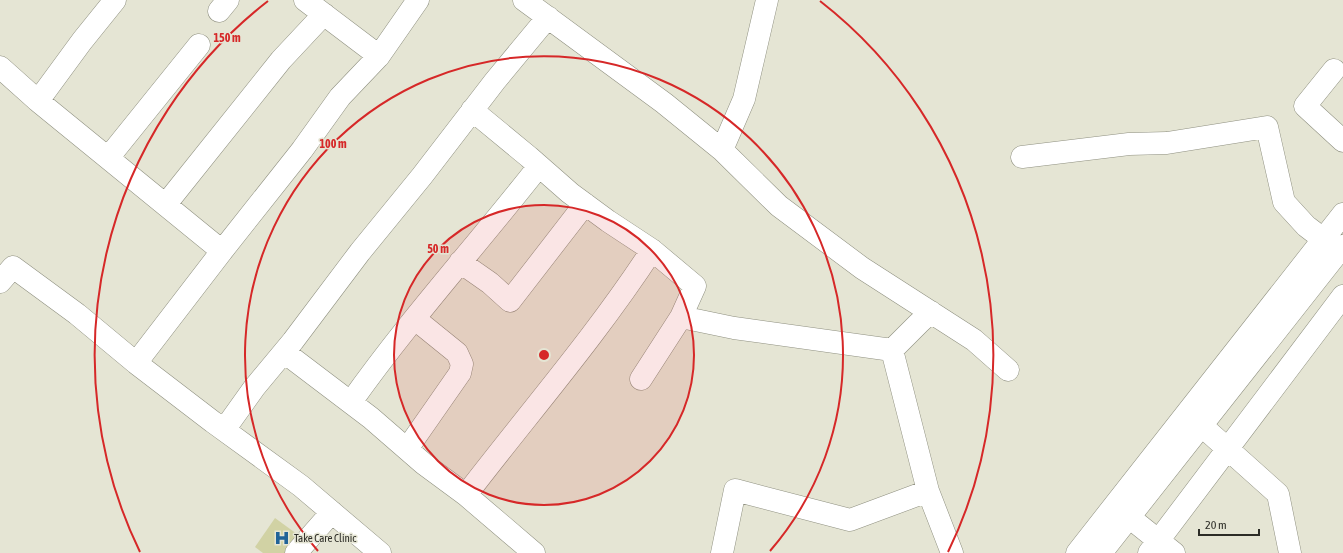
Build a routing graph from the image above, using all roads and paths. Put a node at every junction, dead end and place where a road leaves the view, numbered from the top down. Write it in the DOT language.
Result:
graph roads {
  1 [pos="115,0"];
  2 [pos="304,0"];
  3 [pos="418,0"];
  4 [pos="767,0"];
  5 [pos="527,1"];
  6 [pos="324,14"];
  7 [pos="548,17"];
  8 [pos="199,44"];
  9 [pos="380,56"];
  10 [pos="0,67"];
  11 [pos="1334,70"];
  12 [pos="38,101"];
  13 [pos="472,110"];
  14 [pos="1343,141"];
  15 [pos="722,150"];
  16 [pos="1022,157"];
  17 [pos="108,158"];
  18 [pos="539,166"];
  19 [pos="166,204"];
  20 [pos="585,204"];
  21 [pos="1343,214"];
  22 [pos="1333,243"];
  23 [pos="652,250"];
  24 [pos="222,251"];
  25 [pos="460,262"];
  26 [pos="4,268"];
  27 [pos="1343,296"];
  28 [pos="931,312"];
  29 [pos="681,317"];
  30 [pos="415,319"];
  31 [pos="892,350"];
  32 [pos="284,352"];
  33 [pos="136,363"];
  34 [pos="1008,370"];
  35 [pos="641,379"];
  36 [pos="351,402"];
  37 [pos="1202,426"];
  38 [pos="224,430"];
  39 [pos="407,448"];
  40 [pos="1228,449"];
  41 [pos="928,491"];
  42 [pos="466,495"];
  43 [pos="332,512"];
  44 [pos="1129,517"];
  45 [pos="1161,549"];
  46 [pos="296,553"];
  47 [pos="380,553"];
  48 [pos="534,553"];
  49 [pos="722,553"];
  50 [pos="952,553"];
  51 [pos="1077,553"];
  52 [pos="1102,553"];
  53 [pos="1290,553"];
  1 -- 12 [label="main road"];
  2 -- 6 [label="main road"];
  3 -- 9 [label="main road"];
  4 -- 15 [label="main road"];
  5 -- 7 [label="main road"];
  6 -- 9 [label="main road"];
  6 -- 19 [label="main road"];
  7 -- 13 [label="main road"];
  7 -- 15 [label="main road"];
  8 -- 17 [label="main road"];
  9 -- 24 [label="main road"];
  10 -- 12 [label="main road"];
  11 -- 14 [label="main road"];
  12 -- 17 [label="main road"];
  13 -- 18 [label="main road"];
  13 -- 32 [label="main road"];
  15 -- 28 [label="main road"];
  16 -- 22 [label="main road"];
  17 -- 19 [label="main road"];
  18 -- 20 [label="main road"];
  18 -- 25 [label="main road"];
  19 -- 24 [label="main road"];
  20 -- 23 [label="main road"];
  20 -- 25 [label="main road"];
  21 -- 22 [label="main road"];
  22 -- 37 [label="main road"];
  22 -- 51 [label="main road"];
  23 -- 29 [label="main road"];
  23 -- 42 [label="main road"];
  24 -- 33 [label="main road"];
  25 -- 30 [label="main road"];
  26 -- 33 [label="main road"];
  27 -- 40 [label="main road"];
  28 -- 31 [label="main road"];
  28 -- 34 [label="main road"];
  29 -- 31 [label="main road"];
  29 -- 35 [label="main road"];
  30 -- 36 [label="main road"];
  30 -- 39 [label="main road"];
  31 -- 41 [label="main road"];
  32 -- 36 [label="main road"];
  32 -- 38 [label="main road"];
  33 -- 38 [label="main road"];
  36 -- 39 [label="main road"];
  37 -- 40 [label="main road"];
  37 -- 44 [label="main road"];
  38 -- 43 [label="main road"];
  39 -- 42 [label="main road"];
  40 -- 45 [label="main road"];
  40 -- 53 [label="main road"];
  41 -- 49 [label="main road"];
  41 -- 50 [label="main road"];
  42 -- 48 [label="main road"];
  43 -- 46 [label="main road"];
  43 -- 47 [label="main road"];
  44 -- 45 [label="main road"];
  44 -- 52 [label="main road"];
}
